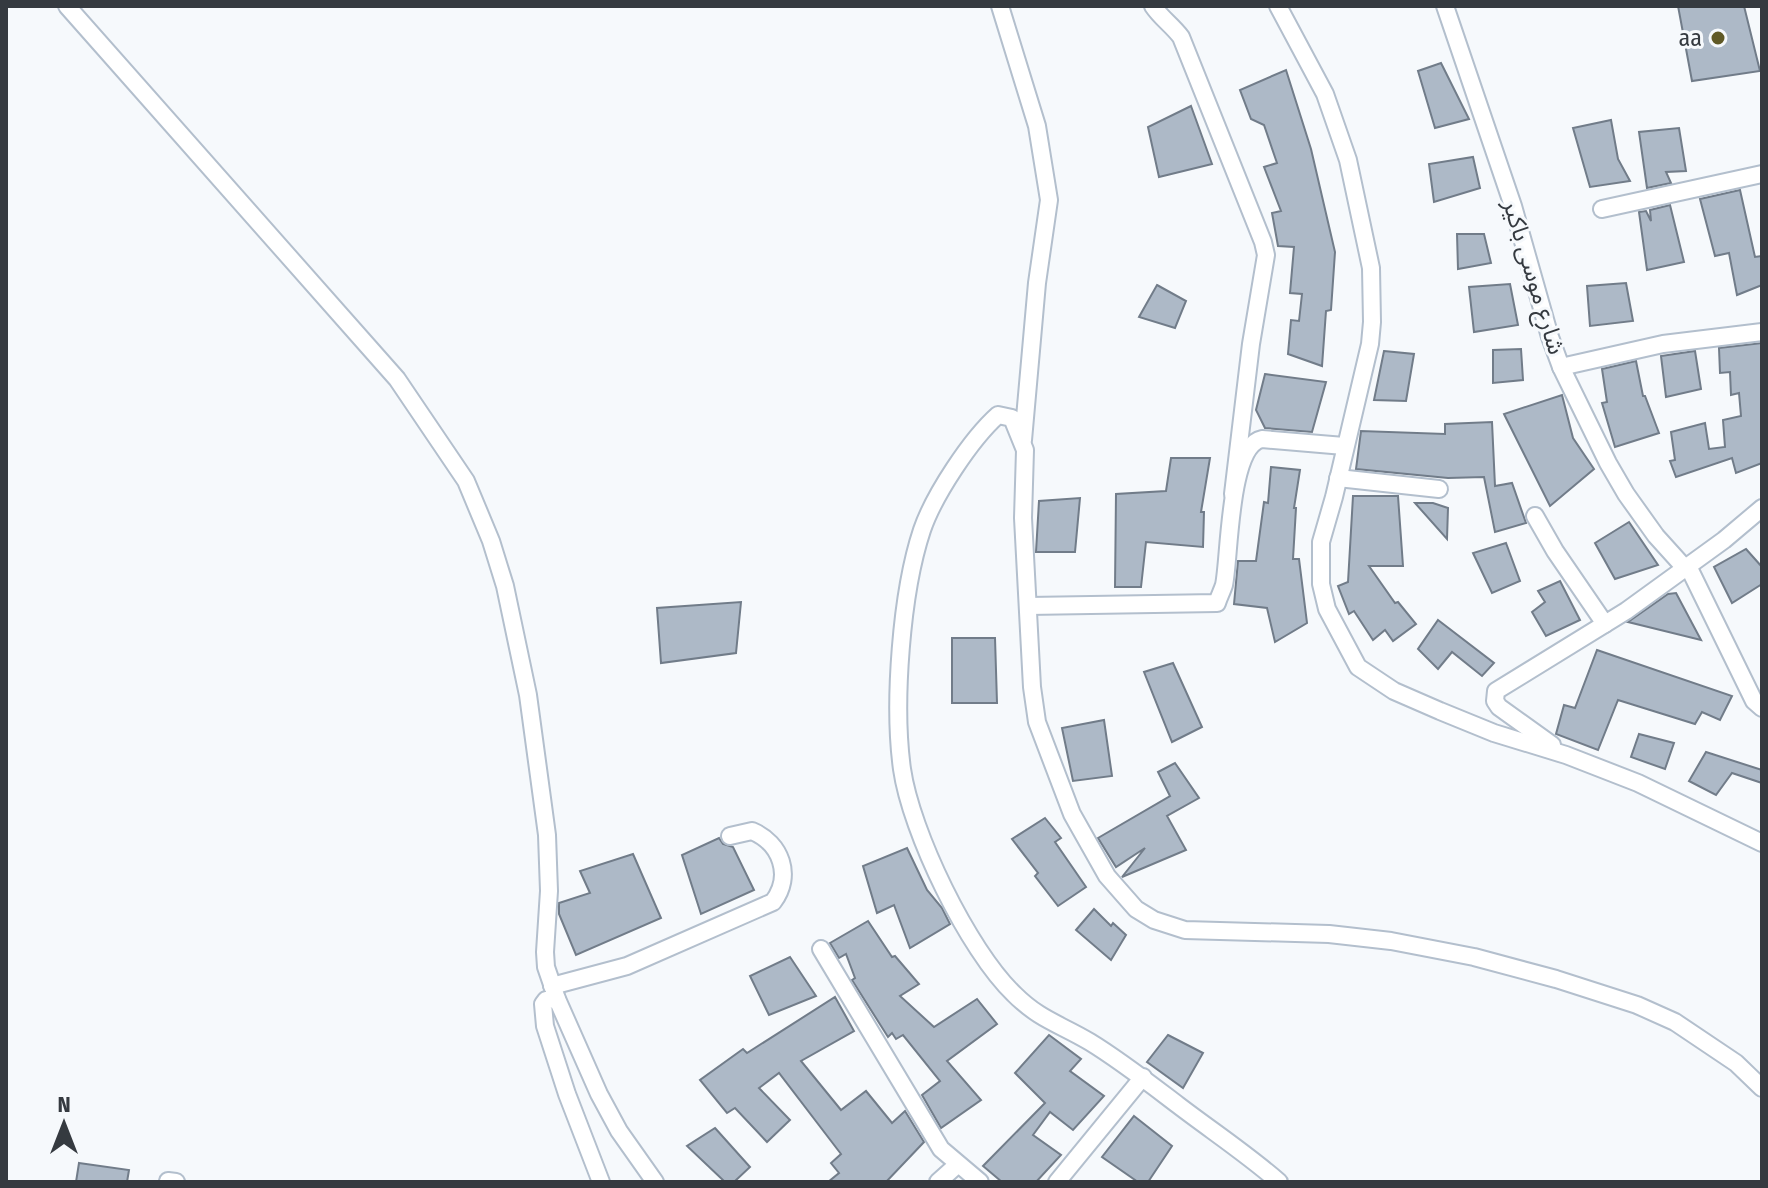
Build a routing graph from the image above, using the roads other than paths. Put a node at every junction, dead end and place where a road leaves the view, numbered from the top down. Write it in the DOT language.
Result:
graph roads {
  1 [pos="67,6"];
  2 [pos="1000,6"];
  3 [pos="1153,6"];
  4 [pos="1278,6"];
  5 [pos="1445,6"];
  6 [pos="1762,174"];
  7 [pos="1602,209"];
  8 [pos="1762,332"];
  9 [pos="1561,367"];
  10 [pos="1023,441"];
  11 [pos="1344,446"];
  12 [pos="1338,478"];
  13 [pos="1439,489"];
  14 [pos="1233,494"];
  15 [pos="1762,508"];
  16 [pos="1535,516"];
  17 [pos="1688,566"];
  18 [pos="1028,606"];
  19 [pos="1605,624"];
  20 [pos="1762,708"];
  21 [pos="1566,755"];
  22 [pos="730,836"];
  23 [pos="1762,843"];
  24 [pos="821,949"];
  25 [pos="554,993"];
  26 [pos="1143,1077"];
  27 [pos="1762,1088"];
  28 [pos="957,1165"];
  29 [pos="168,1181"];
  30 [pos="176,1182"];
  31 [pos="601,1182"];
  32 [pos="655,1182"];
  33 [pos="938,1182"];
  34 [pos="980,1182"];
  35 [pos="1057,1182"];
  36 [pos="1279,1182"];
  1 -- 25 [label="street"];
  2 -- 10 [label="street"];
  3 -- 14 [label="street"];
  4 -- 11 [label="street"];
  5 -- 9 [label="street, شارع موسى باكير"];
  6 -- 7 [label="street"];
  8 -- 9 [label="street"];
  9 -- 17 [label="street, شارع موسى باكير"];
  10 -- 18 [label="street"];
  10 -- 26 [label="street"];
  11 -- 12 [label="street"];
  11 -- 14 [label="street"];
  12 -- 13 [label="street"];
  12 -- 21 [label="street"];
  14 -- 18 [label="street"];
  15 -- 17 [label="street"];
  16 -- 19 [label="street"];
  17 -- 19 [label="street"];
  17 -- 20 [label="street"];
  18 -- 27 [label="street"];
  19 -- 21 [label="street"];
  21 -- 23 [label="street"];
  22 -- 25 [label="street"];
  24 -- 28 [label="street"];
  25 -- 31 [label="street"];
  25 -- 32 [label="street"];
  26 -- 35 [label="street"];
  26 -- 36 [label="street"];
  28 -- 33 [label="street"];
  28 -- 34 [label="street"];
  29 -- 30 [label="street"];
}
